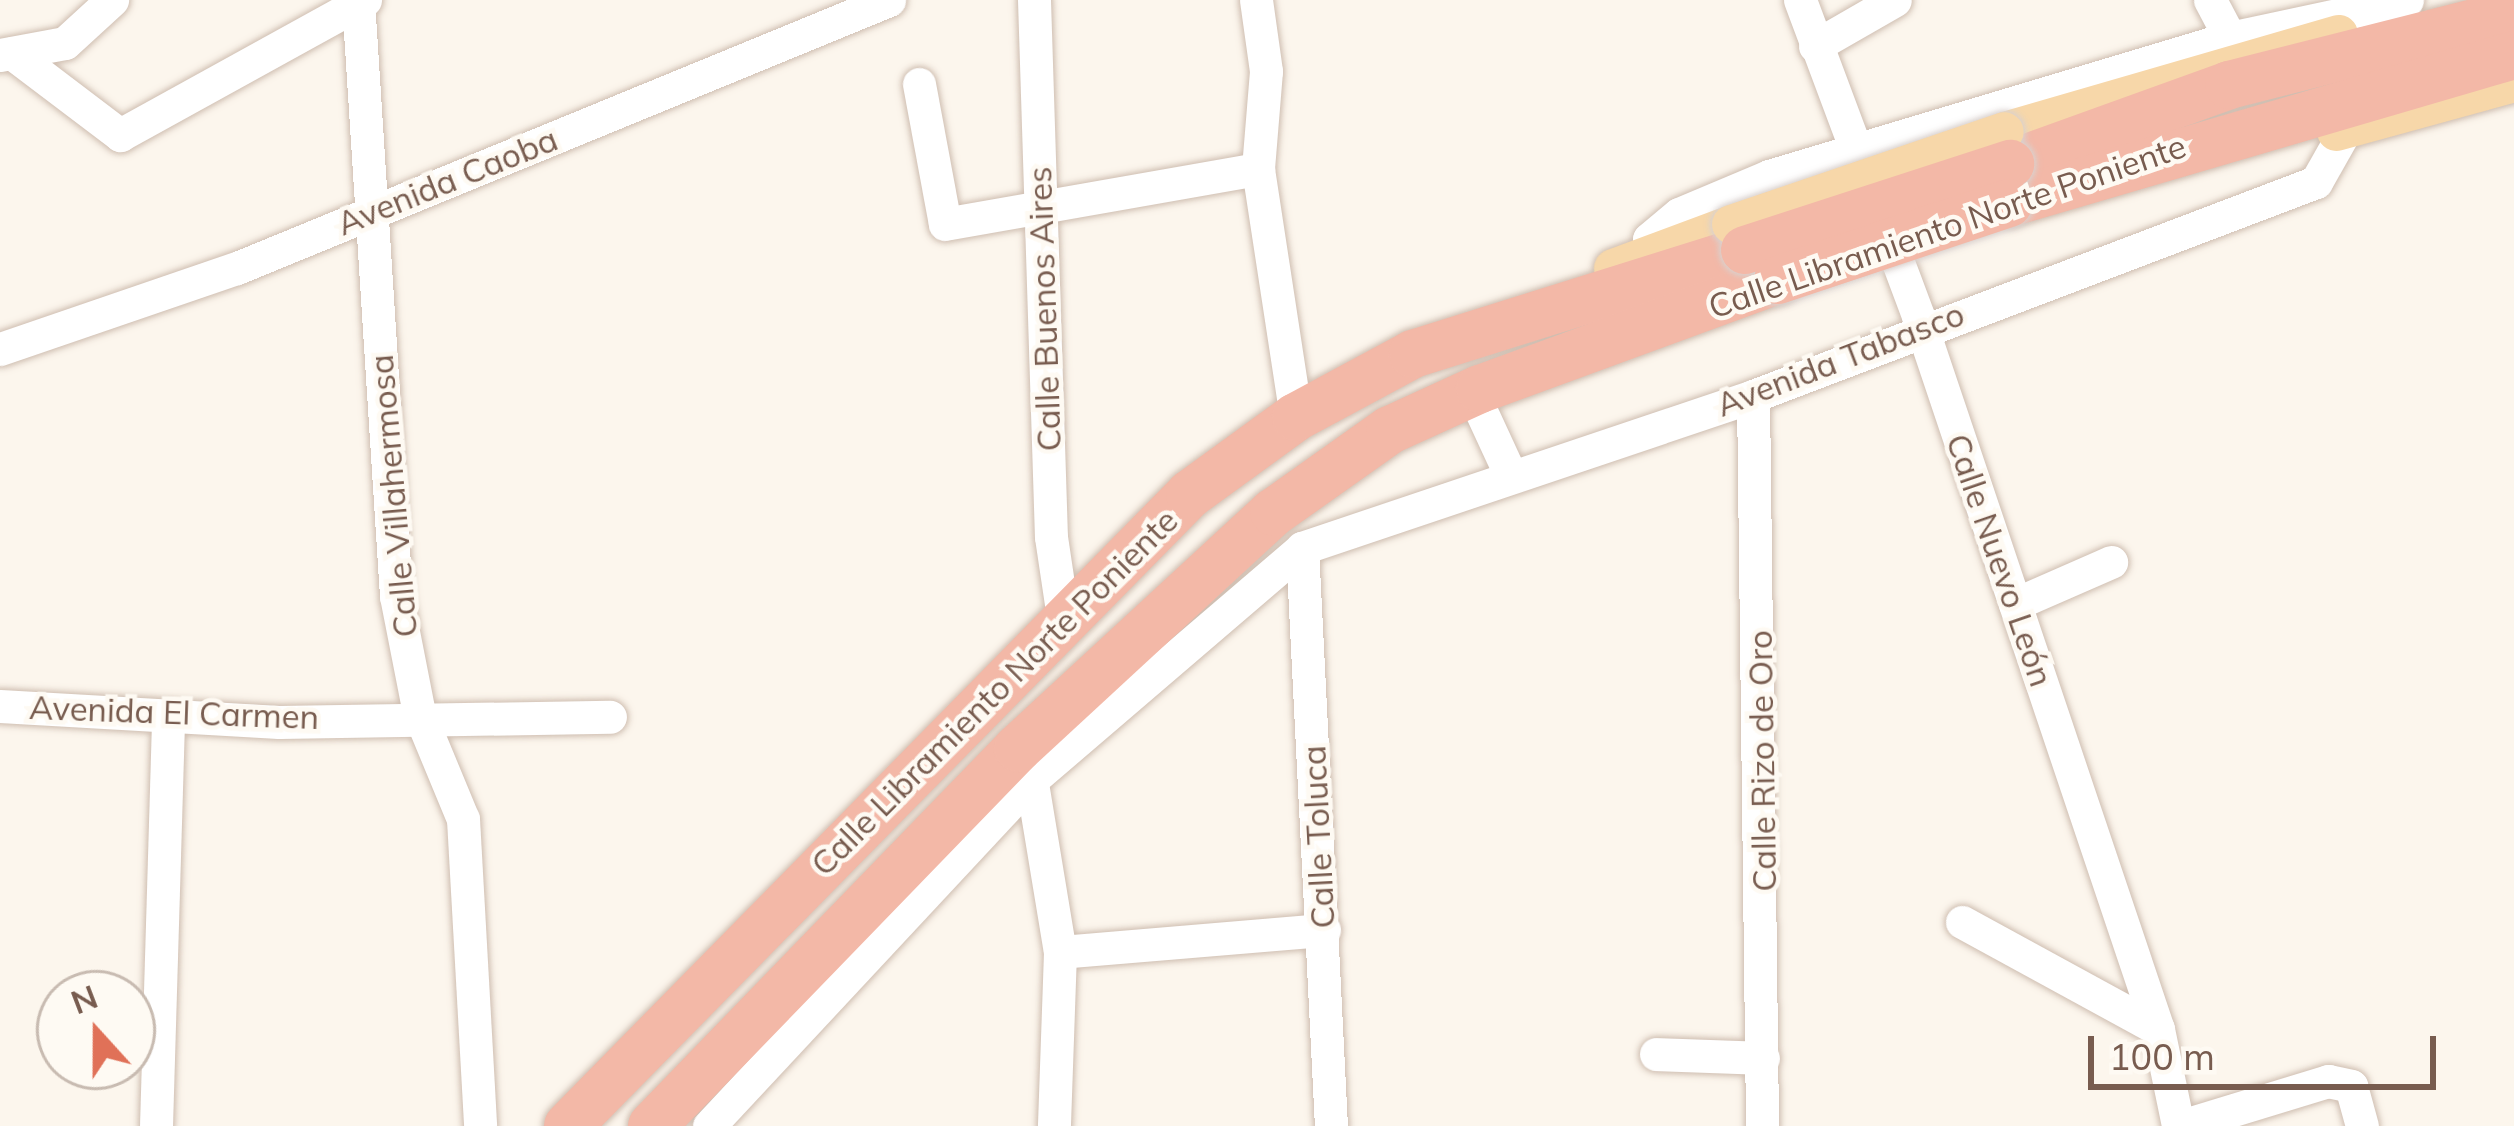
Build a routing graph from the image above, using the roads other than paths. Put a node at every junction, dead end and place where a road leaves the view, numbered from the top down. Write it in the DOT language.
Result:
graph roads {
  1 [pos="112,0"];
  2 [pos="889,0"];
  3 [pos="1034,0"];
  4 [pos="1256,0"];
  5 [pos="1800,0"];
  6 [pos="1895,0"];
  7 [pos="2210,0"];
  8 [pos="2407,0"];
  9 [pos="356,2"];
  10 [pos="2486,4"];
  11 [pos="1815,46"];
  12 [pos="6,54"];
  13 [pos="2514,55"];
  14 [pos="2514,82"];
  15 [pos="2236,83"];
  16 [pos="920,84"];
  17 [pos="2346,129"];
  18 [pos="1852,150"];
  19 [pos="2008,166"];
  20 [pos="1258,169"];
  21 [pos="1041,206"];
  22 [pos="369,212"];
  23 [pos="1650,256"];
  24 [pos="1769,261"];
  25 [pos="1921,325"];
  26 [pos="1475,333"];
  27 [pos="0,349"];
  28 [pos="1753,396"];
  29 [pos="1480,410"];
  30 [pos="1296,417"];
  31 [pos="1390,430"];
  32 [pos="1510,474"];
  33 [pos="1299,495"];
  34 [pos="1366,523"];
  35 [pos="1302,548"];
  36 [pos="2111,562"];
  37 [pos="2015,604"];
  38 [pos="1063,617"];
  39 [pos="0,706"];
  40 [pos="419,713"];
  41 [pos="168,716"];
  42 [pos="610,717"];
  43 [pos="1027,762"];
  44 [pos="1962,922"];
  45 [pos="1324,930"];
  46 [pos="1060,952"];
  47 [pos="2158,1029"];
  48 [pos="1656,1054"];
  49 [pos="1763,1058"];
  50 [pos="156,1126"];
  51 [pos="480,1126"];
  52 [pos="568,1126"];
  53 [pos="652,1126"];
  54 [pos="709,1126"];
  55 [pos="1054,1126"];
  56 [pos="1331,1126"];
  57 [pos="1762,1126"];
  58 [pos="2180,1126"];
  59 [pos="2362,1126"];
  1 -- 12 [label="street"];
  2 -- 22 [label="street, Avenida Caoba"];
  3 -- 21 [label="street, Calle Buenos Aires"];
  4 -- 20 [label="street"];
  5 -- 11 [label="street, Calle Nuevo León"];
  6 -- 11 [label="street"];
  7 -- 15 [label="street"];
  8 -- 15 [label="street"];
  9 -- 12 [label="street"];
  9 -- 22 [label="street, Calle Villahermosa"];
  10 -- 15 [label="highway, Calle Libramiento Norte Poniente"];
  10 -- 19 [label="main road, Calle Libramiento Norte Poniente"];
  11 -- 18 [label="street, Calle Nuevo León"];
  13 -- 15 [label="highway, Calle Libramiento Norte Poniente"];
  14 -- 17 [label="main road, Calle Libramiento Norte Poniente"];
  15 -- 18 [label="street"];
  15 -- 19 [label="highway, Calle Libramiento Norte Poniente"];
  16 -- 21 [label="street"];
  17 -- 24 [label="main road, Calle Libramiento Norte Poniente"];
  17 -- 25 [label="street, Avenida Tabasco"];
  18 -- 23 [label="street"];
  18 -- 25 [label="street, Calle Nuevo León"];
  19 -- 24 [label="highway, Calle Libramiento Norte Poniente, bridge"];
  19 -- 24 [label="main road, Calle Libramiento Norte Poniente, bridge"];
  20 -- 21 [label="street"];
  20 -- 30 [label="street"];
  21 -- 38 [label="street, Calle Buenos Aires"];
  22 -- 27 [label="street, Avenida Caoba"];
  22 -- 40 [label="street, Calle Villahermosa"];
  23 -- 24 [label="main road, Calle Libramiento Norte Poniente"];
  23 -- 26 [label="main road, Calle Libramiento Norte Poniente"];
  24 -- 26 [label="highway, Calle Libramiento Norte Poniente"];
  24 -- 29 [label="main road, Calle Libramiento Norte Poniente"];
  24 -- 31 [label="highway, Calle Libramiento Norte Poniente"];
  25 -- 28 [label="street, Avenida Tabasco"];
  25 -- 37 [label="street, Calle Nuevo León"];
  26 -- 30 [label="highway, Calle Libramiento Norte Poniente"];
  28 -- 32 [label="street, Avenida Tabasco"];
  28 -- 49 [label="street, Calle Rizo de Oro"];
  29 -- 31 [label="main road, Calle Libramiento Norte Poniente"];
  29 -- 32 [label="street"];
  30 -- 38 [label="highway, Calle Libramiento Norte Poniente"];
  31 -- 33 [label="highway, Calle Libramiento Norte Poniente"];
  32 -- 34 [label="street, Avenida Tabasco"];
  33 -- 34 [label="street"];
  33 -- 43 [label="highway, Calle Libramiento Norte Poniente"];
  34 -- 35 [label="street, Avenida Tabasco"];
  35 -- 43 [label="street, Avenida Tabasco"];
  35 -- 45 [label="street, Calle Toluca"];
  36 -- 37 [label="street"];
  37 -- 47 [label="street, Calle Nuevo León"];
  38 -- 52 [label="highway, Calle Libramiento Norte Poniente"];
  39 -- 41 [label="street, Avenida El Carmen"];
  40 -- 41 [label="street, Avenida El Carmen"];
  40 -- 42 [label="street, Avenida El Carmen"];
  40 -- 51 [label="street, Calle Villahermosa"];
  41 -- 50 [label="street"];
  43 -- 46 [label="street"];
  43 -- 53 [label="highway, Calle Libramiento Norte Poniente"];
  43 -- 54 [label="street, Avenida Tabasco"];
  44 -- 47 [label="street"];
  45 -- 46 [label="street"];
  45 -- 56 [label="street, Calle Toluca"];
  46 -- 55 [label="street"];
  47 -- 58 [label="street, Calle Nuevo León"];
  48 -- 49 [label="street"];
  49 -- 57 [label="street, Calle Rizo de Oro"];
  58 -- 59 [label="street"];
}
